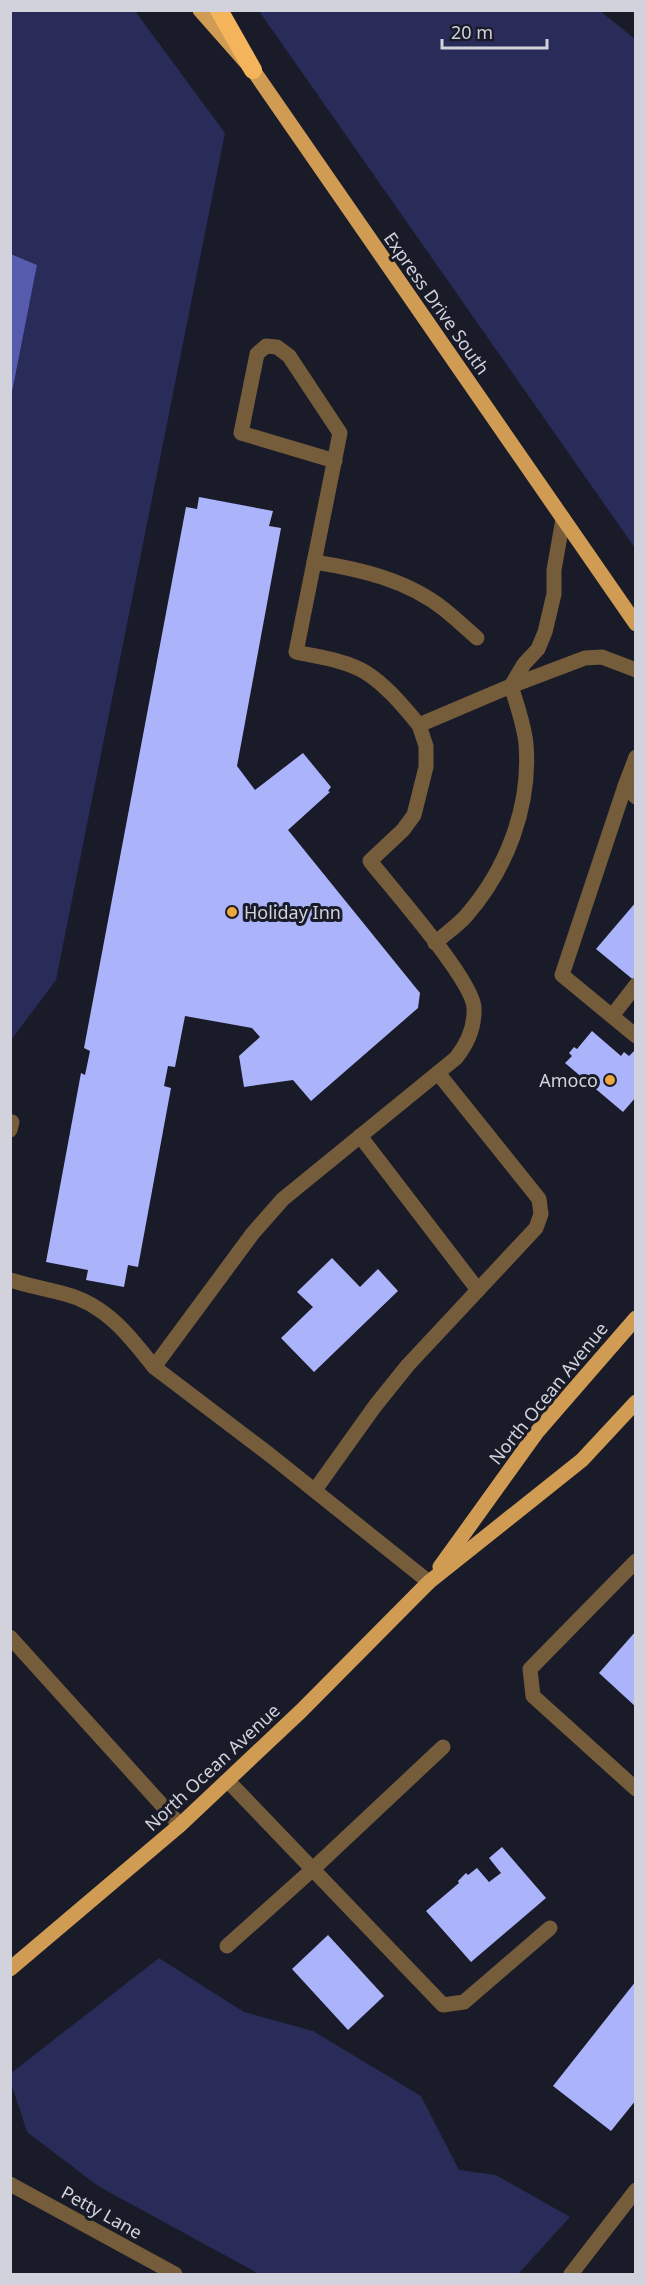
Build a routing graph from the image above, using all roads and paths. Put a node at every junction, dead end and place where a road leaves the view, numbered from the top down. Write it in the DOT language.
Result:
graph roads {
  1 [pos="200,10"];
  2 [pos="219,10"];
  3 [pos="253,70"];
  4 [pos="335,460"];
  5 [pos="563,519"];
  6 [pos="314,562"];
  7 [pos="636,624"];
  8 [pos="477,638"];
  9 [pos="636,670"];
  10 [pos="511,686"];
  11 [pos="419,725"];
  12 [pos="636,757"];
  13 [pos="630,792"];
  14 [pos="435,943"];
  15 [pos="636,985"];
  16 [pos="612,1016"];
  17 [pos="636,1036"];
  18 [pos="438,1073"];
  19 [pos="360,1136"];
  20 [pos="10,1280"];
  21 [pos="478,1290"];
  22 [pos="636,1318"];
  23 [pos="154,1367"];
  24 [pos="636,1402"];
  25 [pos="315,1490"];
  26 [pos="636,1561"];
  27 [pos="429,1582"];
  28 [pos="12,1640"];
  29 [pos="443,1747"];
  30 [pos="228,1781"];
  31 [pos="636,1789"];
  32 [pos="180,1825"];
  33 [pos="313,1869"];
  34 [pos="550,1928"];
  35 [pos="227,1946"];
  36 [pos="10,1969"];
  37 [pos="10,2184"];
  38 [pos="636,2190"];
  39 [pos="175,2274"];
  40 [pos="570,2274"];
  1 -- 3 [label="main road, Express Drive South"];
  2 -- 3 [label="highway"];
  3 -- 5 [label="main road, Express Drive South"];
  4 -- 4 [label="street"];
  4 -- 6 [label="street"];
  5 -- 7 [label="main road, Express Drive South"];
  5 -- 10 [label="street"];
  6 -- 8 [label="street"];
  6 -- 11 [label="street"];
  9 -- 10 [label="street"];
  10 -- 11 [label="street"];
  10 -- 14 [label="street"];
  11 -- 14 [label="street"];
  12 -- 13 [label="street"];
  13 -- 16 [label="street"];
  14 -- 18 [label="street"];
  15 -- 16 [label="street"];
  16 -- 17 [label="street"];
  18 -- 19 [label="street"];
  18 -- 21 [label="street"];
  19 -- 21 [label="street"];
  19 -- 23 [label="street"];
  20 -- 23 [label="street"];
  21 -- 25 [label="street"];
  22 -- 27 [label="main road, North Ocean Avenue"];
  23 -- 25 [label="street"];
  24 -- 27 [label="main road, North Ocean Avenue"];
  25 -- 27 [label="street"];
  26 -- 31 [label="street"];
  27 -- 30 [label="main road, North Ocean Avenue"];
  28 -- 32 [label="street"];
  29 -- 33 [label="street"];
  30 -- 32 [label="main road, North Ocean Avenue"];
  30 -- 33 [label="street"];
  32 -- 36 [label="main road, North Ocean Avenue"];
  33 -- 34 [label="street"];
  33 -- 35 [label="street"];
  37 -- 39 [label="street, Petty Lane"];
  38 -- 40 [label="street"];
}
